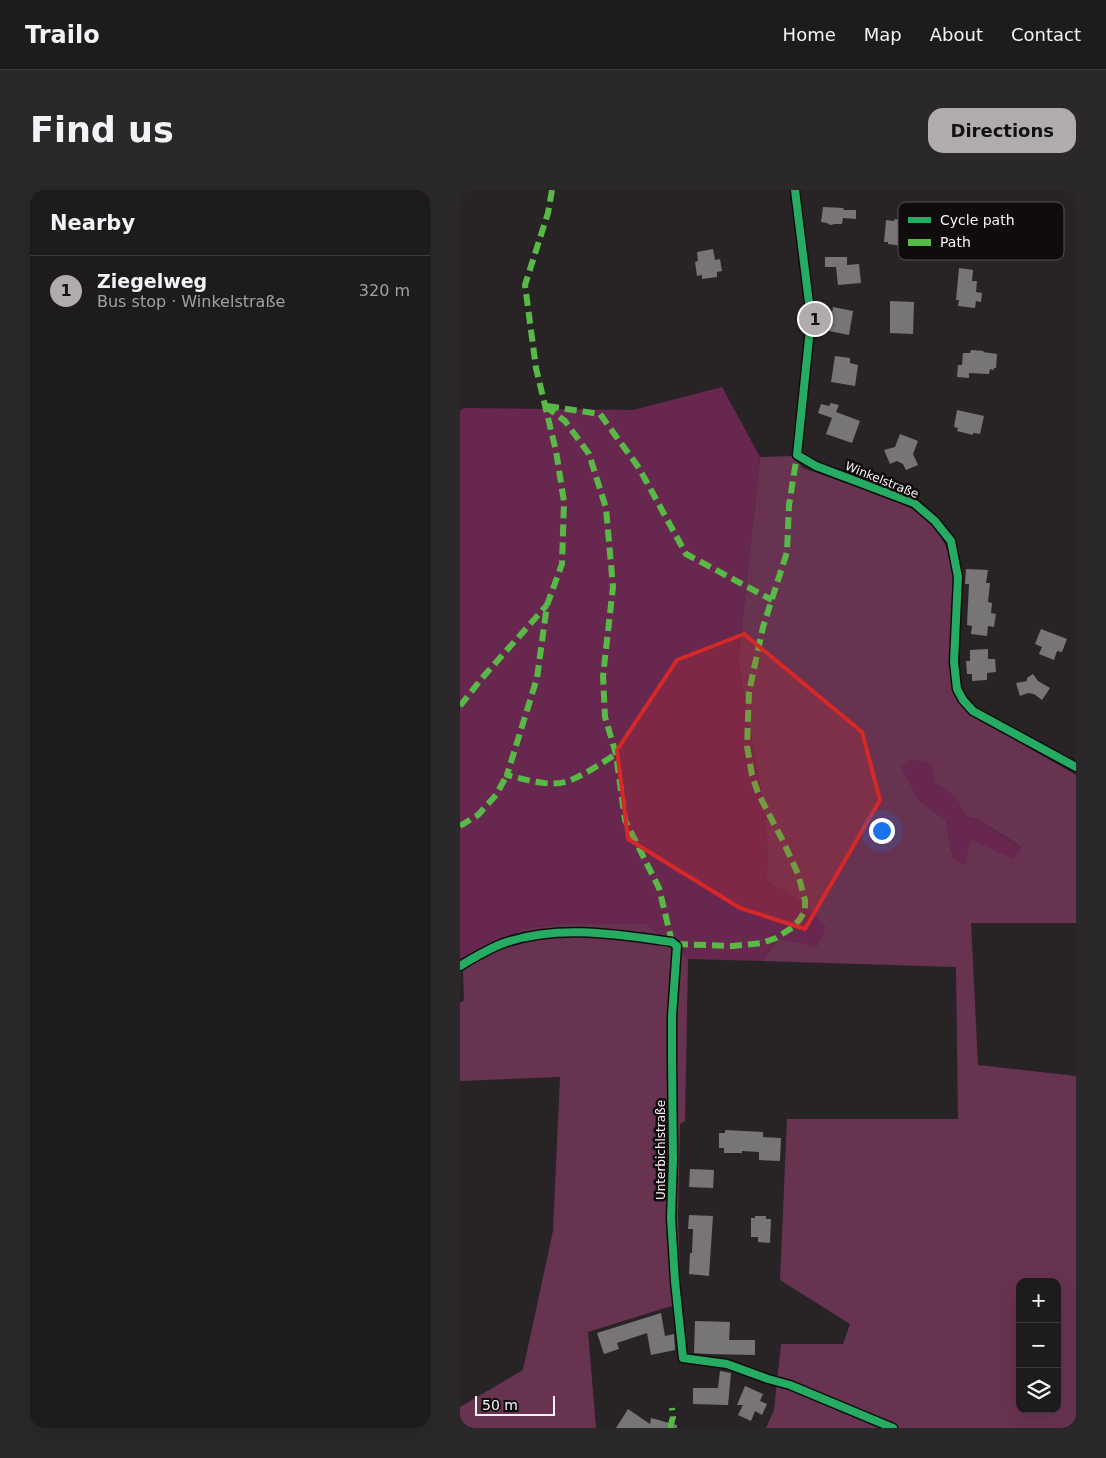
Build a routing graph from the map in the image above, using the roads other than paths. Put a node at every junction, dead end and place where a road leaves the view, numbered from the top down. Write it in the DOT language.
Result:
graph roads {
  1 [pos="795,190"];
  2 [pos="1076,767"];
  3 [pos="460,966"];
  4 [pos="893,1428"];
  1 -- 2 [label="street, Winkelstraße"];
  3 -- 4 [label="street, Unterbichlstraße"];
}
